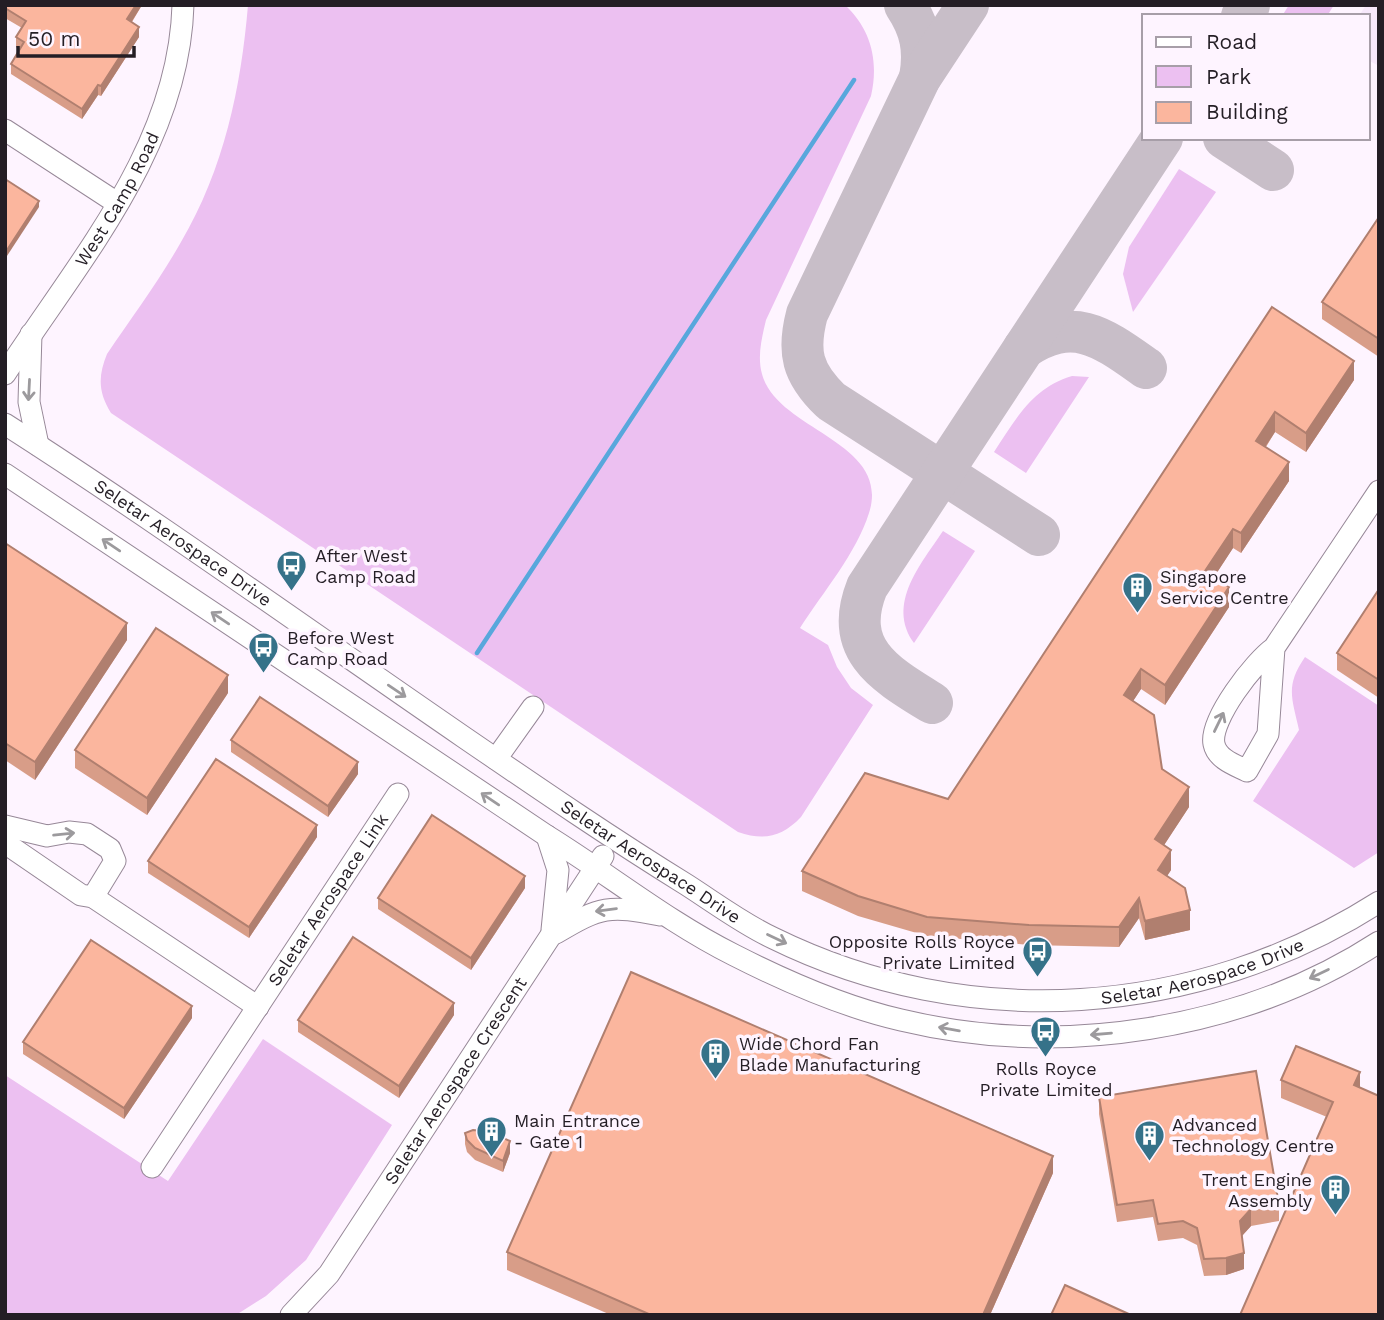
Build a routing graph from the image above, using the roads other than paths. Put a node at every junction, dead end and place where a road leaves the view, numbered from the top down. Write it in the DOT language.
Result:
graph roads {
  1 [pos="183,5"];
  2 [pos="5,130"];
  3 [pos="117,203"];
  4 [pos="31,334"];
  5 [pos="5,356"];
  6 [pos="5,373"];
  7 [pos="5,424"];
  8 [pos="37,445"];
  9 [pos="5,474"];
  10 [pos="5,485"];
  11 [pos="27,489"];
  12 [pos="1379,491"];
  13 [pos="1274,648"];
  14 [pos="533,707"];
  15 [pos="496,759"];
  16 [pos="398,794"];
  17 [pos="5,826"];
  18 [pos="547,836"];
  19 [pos="614,840"];
  20 [pos="5,842"];
  21 [pos="596,866"];
  22 [pos="93,897"];
  23 [pos="1379,902"];
  24 [pos="667,916"];
  25 [pos="551,936"];
  26 [pos="1379,942"];
  27 [pos="258,1007"];
  28 [pos="152,1167"];
  29 [pos="291,1315"];
  1 -- 3 [label="street, West Camp Road"];
  2 -- 3 [label="street"];
  3 -- 4 [label="street, West Camp Road"];
  4 -- 5 [label="street"];
  4 -- 6 [label="street, West Camp Road"];
  4 -- 8 [label="street, one-way"];
  7 -- 8 [label="street, Seletar Aerospace Drive"];
  8 -- 15 [label="street, Seletar Aerospace Drive, one-way"];
  9 -- 11 [label="street, Seletar Aerospace Drive"];
  10 -- 11 [label="street"];
  18 -- 11 [label="street, Seletar Aerospace Drive, one-way"];
  12 -- 13 [label="street"];
  13 -- 13 [label="street, one-way"];
  14 -- 15 [label="street"];
  15 -- 19 [label="street, Seletar Aerospace Drive"];
  16 -- 27 [label="street, Seletar Aerospace Link"];
  17 -- 22 [label="street, one-way"];
  18 -- 21 [label="street, Seletar Aerospace Drive"];
  18 -- 25 [label="street"];
  19 -- 21 [label="street, Seletar Aerospace Crescent"];
  19 -- 23 [label="street, Seletar Aerospace Drive, one-way"];
  20 -- 22 [label="street, Seletar Aerospace Link"];
  21 -- 24 [label="street, Seletar Aerospace Drive"];
  21 -- 25 [label="street, Seletar Aerospace Crescent"];
  22 -- 27 [label="street, Seletar Aerospace Link"];
  24 -- 25 [label="street, one-way"];
  26 -- 24 [label="street, Seletar Aerospace Drive, one-way"];
  25 -- 29 [label="street, Seletar Aerospace Crescent"];
  27 -- 28 [label="street, Seletar Aerospace Link"];
}
